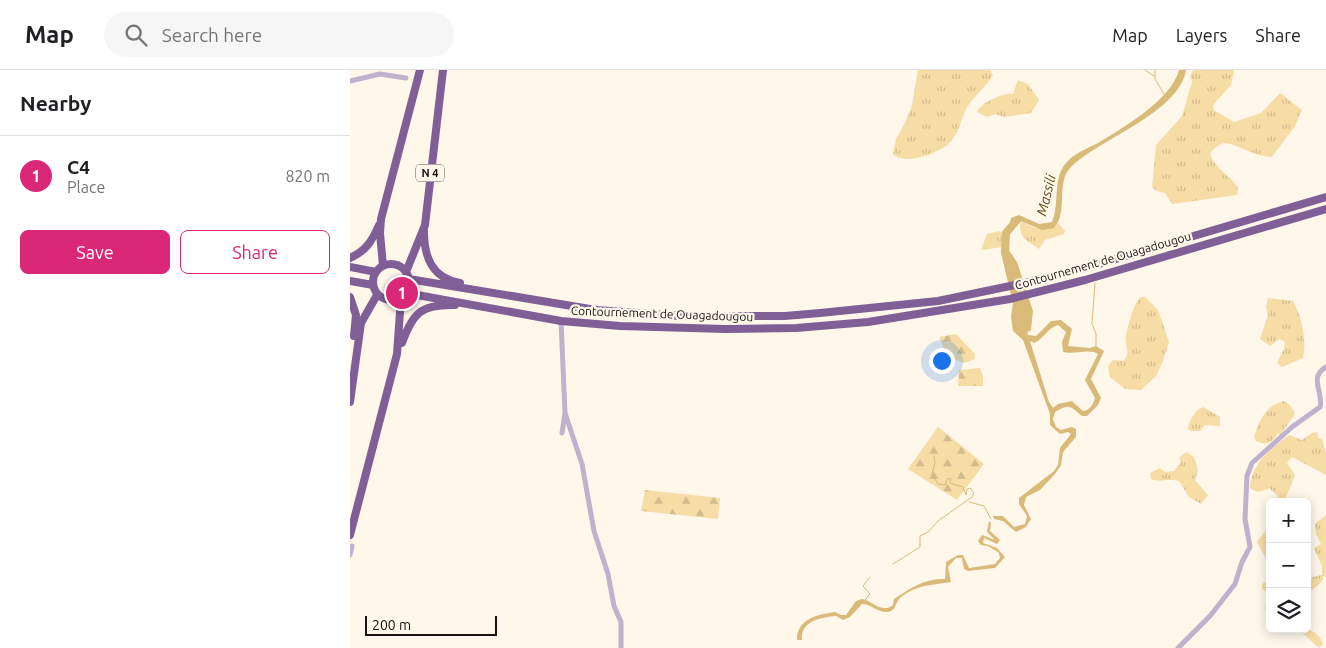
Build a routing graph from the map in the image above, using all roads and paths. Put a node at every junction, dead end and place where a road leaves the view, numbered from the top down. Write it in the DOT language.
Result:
graph roads {
  1 [pos="420,70"];
  2 [pos="443,70"];
  3 [pos="406,78"];
  4 [pos="350,81"];
  5 [pos="1326,197"];
  6 [pos="1326,209"];
  7 [pos="381,219"];
  8 [pos="424,225"];
  9 [pos="350,258"];
  10 [pos="383,266"];
  11 [pos="350,267"];
  12 [pos="376,272"];
  13 [pos="407,275"];
  14 [pos="350,281"];
  15 [pos="373,285"];
  16 [pos="475,289"];
  17 [pos="377,294"];
  18 [pos="403,295"];
  19 [pos="350,297"];
  20 [pos="472,306"];
  21 [pos="561,321"];
  22 [pos="397,354"];
  23 [pos="355,358"];
  24 [pos="1326,367"];
  25 [pos="350,402"];
  26 [pos="565,413"];
  27 [pos="562,433"];
  28 [pos="350,535"];
  29 [pos="352,546"];
  30 [pos="350,555"];
  31 [pos="621,648"];
  32 [pos="1178,648"];
  1 -- 7 [label="highway"];
  2 -- 8 [label="highway, N 4"];
  3 -- 4 [label="street"];
  5 -- 16 [label="highway, Contournement de Ouagadougou"];
  6 -- 21 [label="highway, Contournement de Ouagadougou"];
  7 -- 9 [label="highway"];
  7 -- 10 [label="highway"];
  8 -- 13 [label="highway, N 4"];
  8 -- 16 [label="highway"];
  10 -- 12 [label="highway"];
  10 -- 13 [label="highway"];
  11 -- 12 [label="highway"];
  12 -- 15 [label="highway"];
  13 -- 16 [label="highway, Contournement de Ouagadougou"];
  13 -- 18 [label="highway, N 4"];
  14 -- 15 [label="highway"];
  15 -- 17 [label="highway"];
  17 -- 18 [label="highway"];
  17 -- 23 [label="highway"];
  18 -- 20 [label="highway, Contournement de Ouagadougou"];
  18 -- 22 [label="highway, N 4"];
  19 -- 23 [label="highway"];
  20 -- 21 [label="highway, Contournement de Ouagadougou"];
  20 -- 22 [label="highway"];
  21 -- 26 [label="street"];
  22 -- 28 [label="highway, N 4"];
  23 -- 25 [label="highway"];
  24 -- 32 [label="street"];
  26 -- 27 [label="street"];
  26 -- 31 [label="street"];
  29 -- 30 [label="street"];
}
